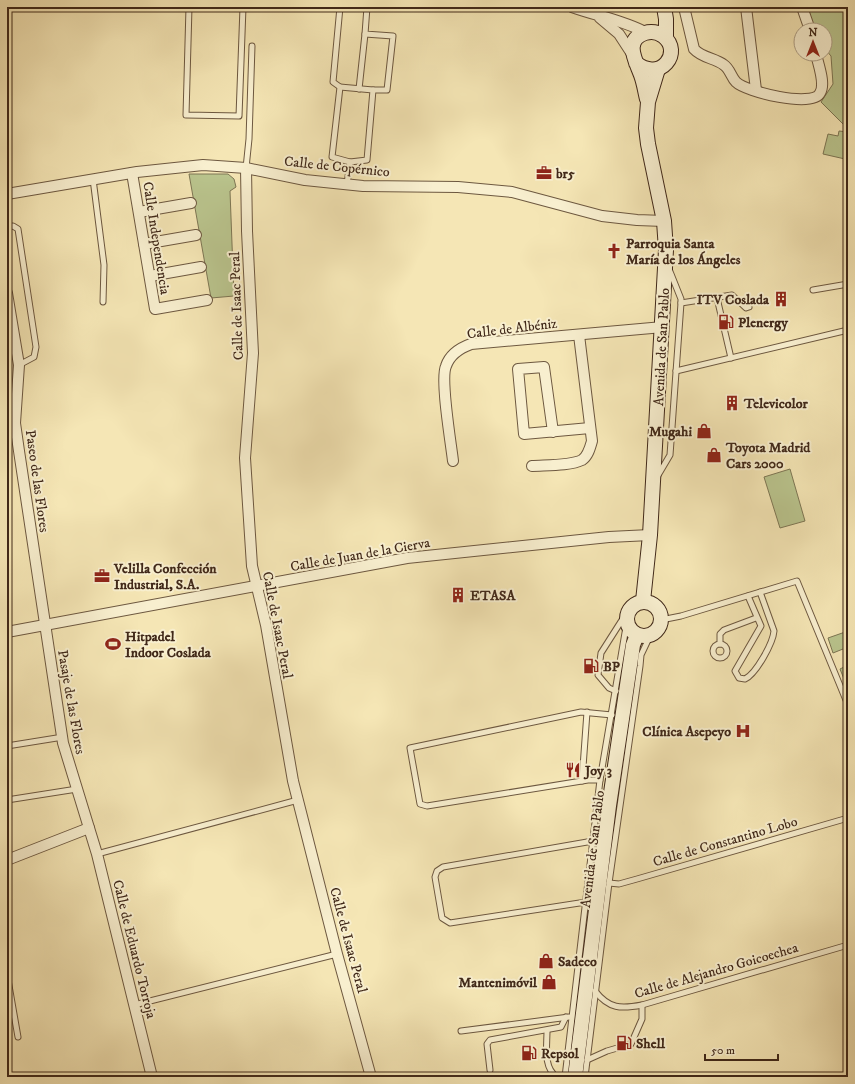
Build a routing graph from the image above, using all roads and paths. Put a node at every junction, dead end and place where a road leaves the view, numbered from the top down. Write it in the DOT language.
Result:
graph roads {
  1 [pos="189,7"];
  2 [pos="243,7"];
  3 [pos="340,7"];
  4 [pos="367,7"];
  5 [pos="572,7"];
  6 [pos="660,7"];
  7 [pos="664,7"];
  8 [pos="684,7"];
  9 [pos="746,7"];
  10 [pos="802,7"];
  11 [pos="597,16"];
  12 [pos="807,22"];
  13 [pos="648,32"];
  14 [pos="366,34"];
  15 [pos="666,38"];
  16 [pos="252,46"];
  17 [pos="634,58"];
  18 [pos="818,62"];
  19 [pos="658,69"];
  20 [pos="340,87"];
  21 [pos="359,89"];
  22 [pos="373,90"];
  23 [pos="756,90"];
  24 [pos="648,102"];
  25 [pos="350,162"];
  26 [pos="246,168"];
  27 [pos="132,173"];
  28 [pos="93,179"];
  29 [pos="347,184"];
  30 [pos="7,194"];
  31 [pos="191,203"];
  32 [pos="139,212"];
  33 [pos="664,221"];
  34 [pos="7,227"];
  35 [pos="196,236"];
  36 [pos="144,244"];
  37 [pos="666,260"];
  38 [pos="201,267"];
  39 [pos="150,276"];
  40 [pos="848,284"];
  41 [pos="813,290"];
  42 [pos="7,293"];
  43 [pos="717,298"];
  44 [pos="207,300"];
  45 [pos="103,302"];
  46 [pos="681,304"];
  47 [pos="749,307"];
  48 [pos="663,327"];
  49 [pos="848,330"];
  50 [pos="579,335"];
  51 [pos="731,358"];
  52 [pos="19,365"];
  53 [pos="676,371"];
  54 [pos="11,423"];
  55 [pos="590,428"];
  56 [pos="553,432"];
  57 [pos="453,461"];
  58 [pos="532,466"];
  59 [pos="653,482"];
  60 [pos="650,535"];
  61 [pos="256,585"];
  62 [pos="760,592"];
  63 [pos="748,596"];
  64 [pos="643,601"];
  65 [pos="628,615"];
  66 [pos="756,618"];
  67 [pos="661,620"];
  68 [pos="44,626"];
  69 [pos="7,632"];
  70 [pos="643,635"];
  71 [pos="720,644"];
  72 [pos="616,691"];
  73 [pos="848,705"];
  74 [pos="587,712"];
  75 [pos="612,715"];
  76 [pos="63,738"];
  77 [pos="7,746"];
  78 [pos="600,780"];
  79 [pos="582,781"];
  80 [pos="77,789"];
  81 [pos="7,800"];
  82 [pos="298,800"];
  83 [pos="848,818"];
  84 [pos="89,828"];
  85 [pos="593,841"];
  86 [pos="97,854"];
  87 [pos="7,860"];
  88 [pos="609,883"];
  89 [pos="586,902"];
  90 [pos="848,945"];
  91 [pos="337,954"];
  92 [pos="7,974"];
  93 [pos="595,991"];
  94 [pos="134,1005"];
  95 [pos="642,1005"];
  96 [pos="566,1016"];
  97 [pos="572,1017"];
  98 [pos="461,1031"];
  99 [pos="547,1031"];
  100 [pos="18,1037"];
  101 [pos="587,1060"];
  102 [pos="490,1070"];
  103 [pos="152,1077"];
  104 [pos="371,1077"];
  105 [pos="557,1077"];
  106 [pos="565,1077"];
  107 [pos="575,1077"];
  108 [pos="585,1077"];
  1 -- 2 [label="lane"];
  3 -- 20 [label="lane"];
  4 -- 14 [label="lane"];
  5 -- 11 [label="street"];
  6 -- 13 [label="street"];
  7 -- 15 [label="street"];
  8 -- 23 [label="street"];
  9 -- 23 [label="street"];
  10 -- 12 [label="street"];
  11 -- 13 [label="street"];
  11 -- 17 [label="street"];
  13 -- 15 [label="street"];
  13 -- 17 [label="street"];
  14 -- 21 [label="lane"];
  14 -- 22 [label="lane"];
  15 -- 19 [label="street"];
  16 -- 26 [label="lane"];
  17 -- 19 [label="street"];
  17 -- 24 [label="street"];
  18 -- 23 [label="street"];
  19 -- 24 [label="street"];
  20 -- 21 [label="lane"];
  20 -- 25 [label="lane"];
  21 -- 22 [label="lane"];
  22 -- 25 [label="lane"];
  24 -- 33 [label="street, Avenida de San Pablo"];
  25 -- 29 [label="lane"];
  26 -- 27 [label="street, Calle de Copérnico"];
  26 -- 29 [label="street, Calle de Copérnico"];
  26 -- 61 [label="street, Calle de Isaac Peral"];
  27 -- 28 [label="street, Calle de Copérnico"];
  27 -- 32 [label="street, Calle Independencia"];
  28 -- 30 [label="street, Calle de Copérnico"];
  28 -- 45 [label="lane"];
  29 -- 33 [label="street, Calle de Copérnico"];
  31 -- 32 [label="street"];
  32 -- 36 [label="street, Calle Independencia"];
  33 -- 37 [label="street, Avenida de San Pablo"];
  34 -- 52 [label="lane"];
  35 -- 36 [label="street"];
  36 -- 39 [label="street, Calle Independencia"];
  37 -- 46 [label="lane, Avenida de San Pablo"];
  37 -- 48 [label="street, Avenida de San Pablo"];
  38 -- 39 [label="street"];
  39 -- 44 [label="street, Calle Independencia"];
  40 -- 41 [label="lane"];
  42 -- 52 [label="street, Paseo de las Flores"];
  43 -- 46 [label="lane"];
  43 -- 47 [label="lane"];
  43 -- 51 [label="lane"];
  46 -- 53 [label="lane, Avenida de San Pablo"];
  48 -- 50 [label="street, Calle de Albéniz"];
  48 -- 59 [label="street, Avenida de San Pablo"];
  49 -- 51 [label="lane"];
  50 -- 55 [label="street"];
  50 -- 57 [label="street, Calle de Albéniz"];
  51 -- 53 [label="lane"];
  52 -- 54 [label="street, Paseo de las Flores"];
  53 -- 59 [label="lane, Avenida de San Pablo"];
  54 -- 68 [label="street, Paseo de las Flores"];
  55 -- 56 [label="street"];
  55 -- 58 [label="street"];
  56 -- 56 [label="street"];
  59 -- 60 [label="street, Avenida de San Pablo"];
  60 -- 61 [label="street, Calle de Juan de la Cierva"];
  60 -- 64 [label="street, Avenida de San Pablo"];
  61 -- 68 [label="street, Calle de Juan de la Cierva"];
  61 -- 82 [label="street, Calle de Isaac Peral"];
  62 -- 63 [label="lane"];
  62 -- 66 [label="lane"];
  62 -- 73 [label="lane"];
  63 -- 66 [label="lane"];
  63 -- 67 [label="lane"];
  64 -- 65 [label="street"];
  64 -- 67 [label="street"];
  65 -- 70 [label="street"];
  65 -- 72 [label="lane, Avenida de San Pablo"];
  65 -- 72 [label="lane"];
  66 -- 71 [label="lane"];
  67 -- 70 [label="street"];
  68 -- 69 [label="street, Calle de Juan de la Cierva"];
  68 -- 76 [label="street, Pasaje de las Flores"];
  70 -- 88 [label="lane, Avenida de San Pablo"];
  70 -- 107 [label="street, Avenida de San Pablo"];
  72 -- 75 [label="lane, Avenida de San Pablo"];
  74 -- 75 [label="lane"];
  74 -- 79 [label="lane"];
  74 -- 79 [label="lane"];
  75 -- 78 [label="lane, Avenida de San Pablo"];
  76 -- 77 [label="lane"];
  76 -- 80 [label="street, Pasaje de las Flores"];
  78 -- 79 [label="lane"];
  78 -- 85 [label="lane, Avenida de San Pablo"];
  80 -- 81 [label="lane"];
  80 -- 84 [label="street, Pasaje de las Flores"];
  82 -- 86 [label="lane"];
  82 -- 91 [label="street, Calle de Isaac Peral"];
  83 -- 88 [label="lane, Calle de Constantino Lobo"];
  84 -- 86 [label="street, Calle de Eduardo Torroja"];
  84 -- 87 [label="street"];
  85 -- 89 [label="lane, Avenida de San Pablo"];
  85 -- 89 [label="lane"];
  86 -- 94 [label="street, Calle de Eduardo Torroja"];
  88 -- 93 [label="lane, Avenida de San Pablo"];
  89 -- 97 [label="lane, Avenida de San Pablo"];
  90 -- 95 [label="lane, Calle de Alejandro Goicoechea"];
  91 -- 94 [label="lane"];
  91 -- 104 [label="street, Calle de Isaac Peral"];
  92 -- 100 [label="lane"];
  93 -- 95 [label="lane, Calle de Alejandro Goicoechea"];
  93 -- 101 [label="lane, Avenida de San Pablo"];
  94 -- 103 [label="street, Calle de Eduardo Torroja"];
  95 -- 101 [label="lane"];
  96 -- 97 [label="lane"];
  96 -- 98 [label="lane"];
  96 -- 99 [label="lane"];
  97 -- 106 [label="lane, Avenida de San Pablo"];
  99 -- 102 [label="lane"];
  99 -- 105 [label="lane"];
  101 -- 108 [label="lane, Avenida de San Pablo"];
}
